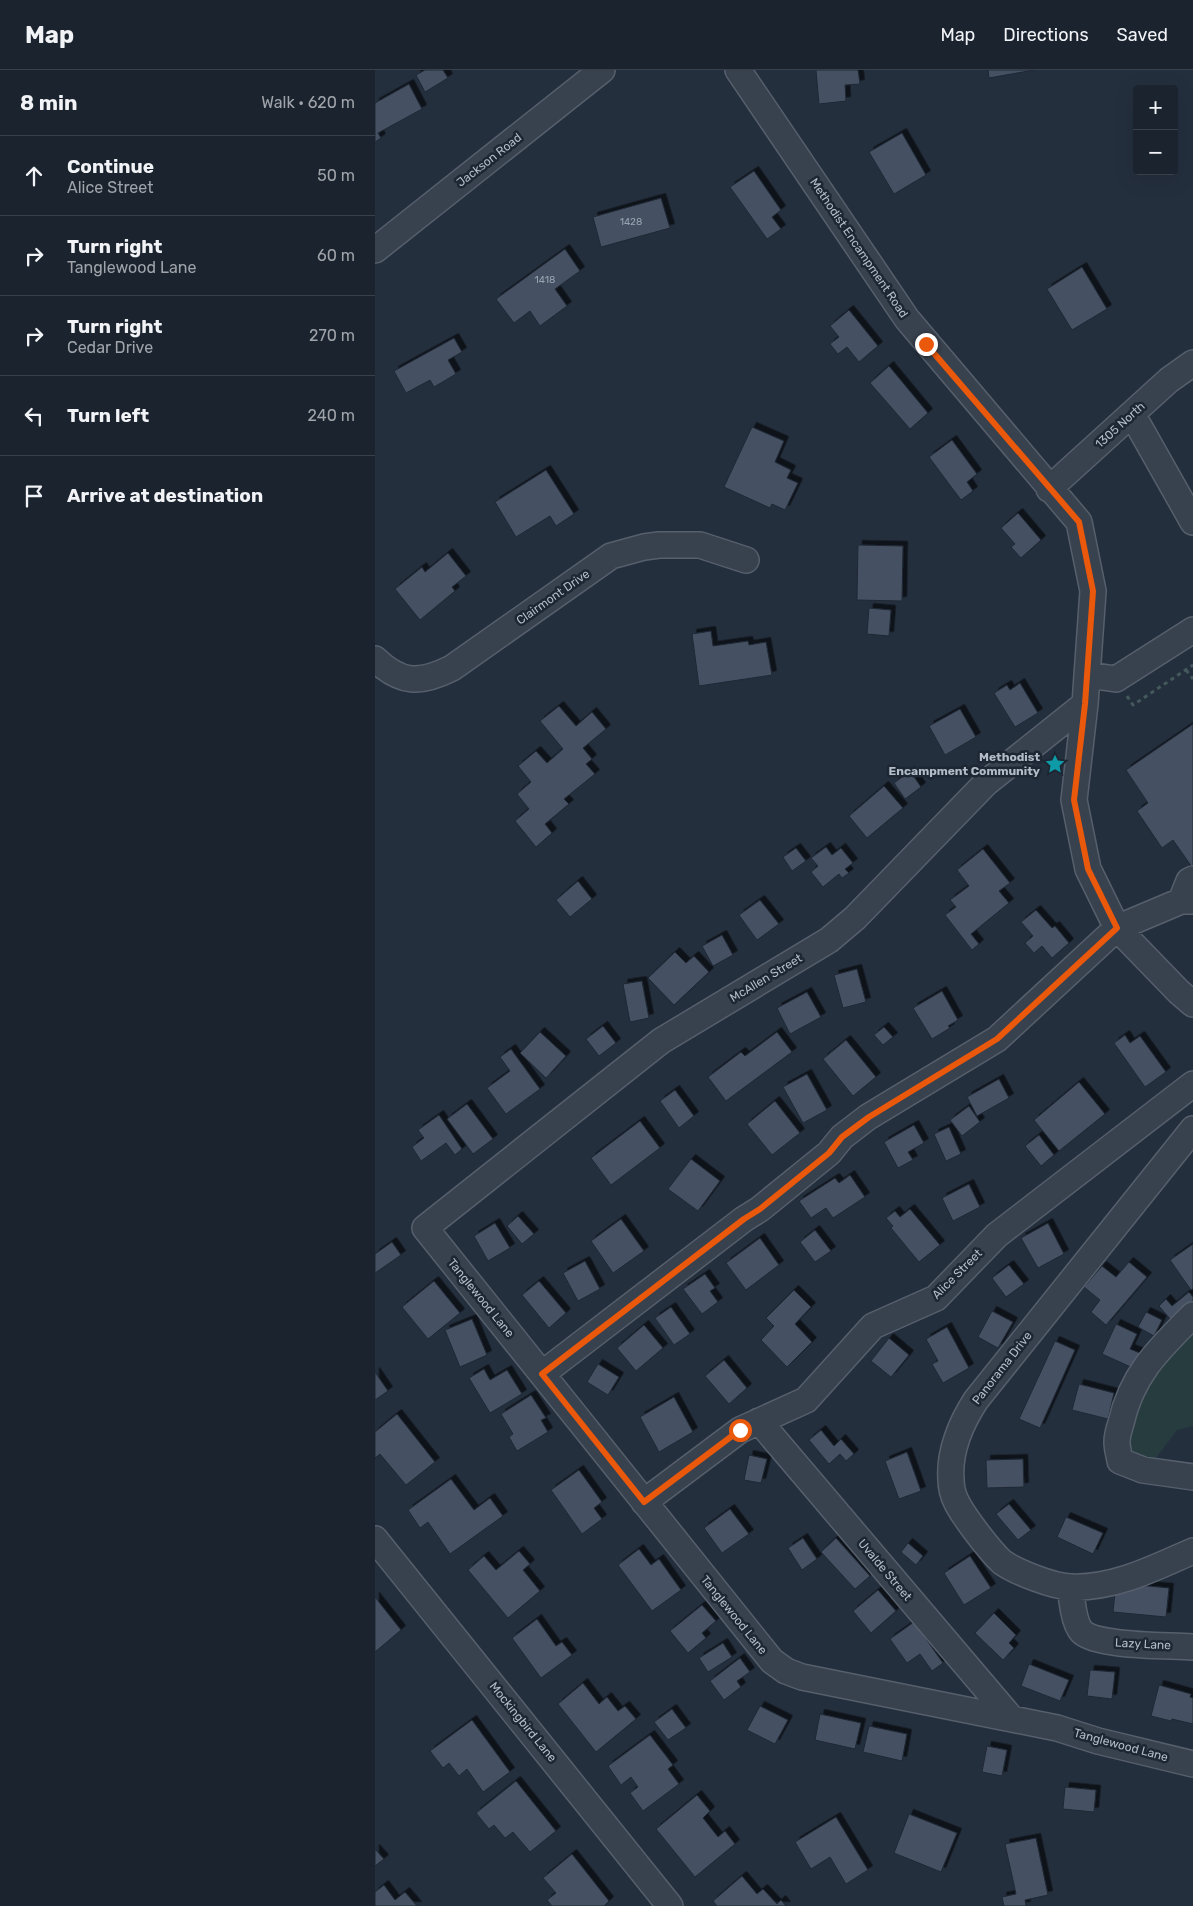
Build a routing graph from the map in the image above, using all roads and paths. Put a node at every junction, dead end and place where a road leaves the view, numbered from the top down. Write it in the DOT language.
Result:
graph roads {
  1 [pos="602,70"];
  2 [pos="738,70"];
  3 [pos="375,250"];
  4 [pos="1193,363"];
  5 [pos="1132,414"];
  6 [pos="1049,489"];
  7 [pos="1193,522"];
  8 [pos="746,560"];
  9 [pos="1193,630"];
  10 [pos="375,659"];
  11 [pos="1193,665"];
  12 [pos="1186,670"];
  13 [pos="1087,675"];
  14 [pos="1117,679"];
  15 [pos="1193,679"];
  16 [pos="1085,704"];
  17 [pos="1193,878"];
  18 [pos="1187,901"];
  19 [pos="1117,928"];
  20 [pos="1193,1004"];
  21 [pos="1193,1084"];
  22 [pos="1193,1128"];
  23 [pos="425,1228"];
  24 [pos="1193,1315"];
  25 [pos="542,1374"];
  26 [pos="759,1421"];
  27 [pos="1193,1477"];
  28 [pos="644,1502"];
  29 [pos="377,1546"];
  30 [pos="1193,1552"];
  31 [pos="1071,1587"];
  32 [pos="1193,1647"];
  33 [pos="1011,1718"];
  34 [pos="1193,1764"];
  35 [pos="670,1906"];
  1 -- 3 [label="street, Jackson Road"];
  2 -- 6 [label="street, Methodist Encampment Road"];
  4 -- 5 [label="street, 1305 North"];
  5 -- 6 [label="street, 1305 North"];
  5 -- 7 [label="street"];
  6 -- 13 [label="street, Methodist Encampment Road"];
  8 -- 10 [label="street, Clairmont Drive"];
  9 -- 14 [label="street"];
  11 -- 12 [label="path"];
  12 -- 14 [label="path"];
  12 -- 15 [label="path"];
  13 -- 14 [label="street"];
  13 -- 16 [label="street, Methodist Encampment Road"];
  16 -- 19 [label="street, Methodist Encampment Road"];
  16 -- 23 [label="street, McAllen Street"];
  17 -- 18 [label="street"];
  18 -- 19 [label="street"];
  19 -- 20 [label="street, Methodist Encampment Road"];
  19 -- 25 [label="street"];
  21 -- 26 [label="street, Alice Street"];
  22 -- 31 [label="street, Panorama Drive"];
  23 -- 25 [label="street, Tanglewood Lane"];
  24 -- 27 [label="street"];
  25 -- 28 [label="street, Tanglewood Lane"];
  26 -- 28 [label="street, Alice Street"];
  26 -- 33 [label="street, Uvalde Street"];
  28 -- 33 [label="street, Tanglewood Lane"];
  29 -- 35 [label="street, Mockingbird Lane"];
  30 -- 31 [label="street, Panorama Drive"];
  31 -- 32 [label="street, Lazy Lane"];
  33 -- 34 [label="street, Tanglewood Lane"];
}
